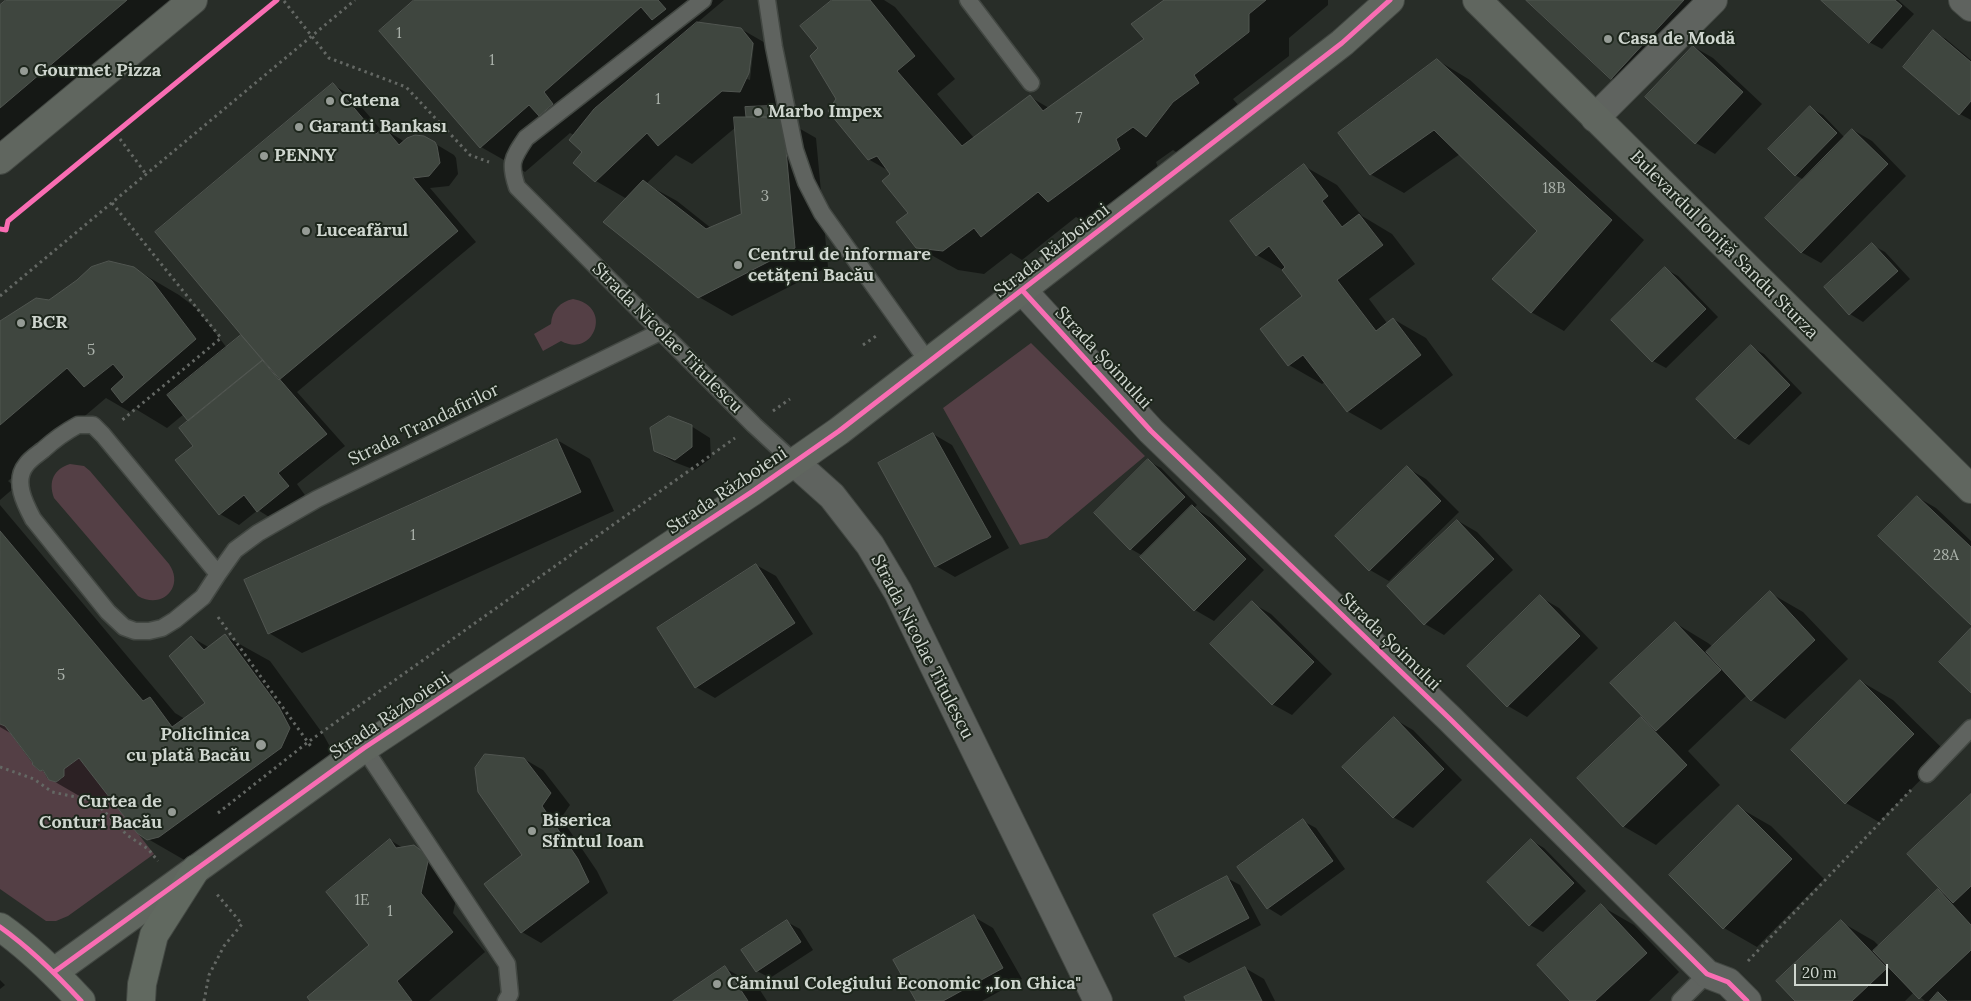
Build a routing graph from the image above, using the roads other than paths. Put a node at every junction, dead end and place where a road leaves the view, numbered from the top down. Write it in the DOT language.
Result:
graph roads {
  1 [pos="193,0"];
  2 [pos="703,0"];
  3 [pos="767,0"];
  4 [pos="968,0"];
  5 [pos="1390,0"];
  6 [pos="1477,0"];
  7 [pos="1713,0"];
  8 [pos="1963,0"];
  9 [pos="1971,7"];
  10 [pos="1031,83"];
  11 [pos="1595,118"];
  12 [pos="0,160"];
  13 [pos="1022,291"];
  14 [pos="662,331"];
  15 [pos="929,363"];
  16 [pos="794,462"];
  17 [pos="1971,489"];
  18 [pos="218,574"];
  19 [pos="1971,728"];
  20 [pos="364,748"];
  21 [pos="1927,774"];
  22 [pos="196,868"];
  23 [pos="0,927"];
  24 [pos="54,972"];
  25 [pos="1717,978"];
  26 [pos="81,1001"];
  27 [pos="141,1001"];
  28 [pos="506,1001"];
  29 [pos="1098,1001"];
  30 [pos="1680,1001"];
  31 [pos="1747,1001"];
  1 -- 12 [label="street"];
  2 -- 14 [label="lane, Strada Nicolae Titulescu"];
  3 -- 15 [label="lane"];
  4 -- 10 [label="lane"];
  5 -- 13 [label="street, Strada Războieni"];
  6 -- 11 [label="street, Bulevardul Ioniță Sandu Sturza"];
  7 -- 11 [label="street"];
  8 -- 9 [label="street"];
  11 -- 17 [label="street, Bulevardul Ioniță Sandu Sturza"];
  13 -- 15 [label="street, Strada Războieni"];
  13 -- 25 [label="street, Strada Șoimului"];
  14 -- 16 [label="lane, Strada Nicolae Titulescu"];
  14 -- 18 [label="lane, Strada Trandafirilor"];
  15 -- 16 [label="street, Strada Războieni"];
  16 -- 20 [label="street, Strada Războieni"];
  16 -- 29 [label="street, Strada Nicolae Titulescu"];
  18 -- 18 [label="lane, Strada Trandafirilor"];
  19 -- 21 [label="lane"];
  20 -- 22 [label="street, Strada Războieni"];
  20 -- 28 [label="lane"];
  22 -- 24 [label="street, Strada Războieni"];
  22 -- 27 [label="main road"];
  23 -- 24 [label="main road"];
  24 -- 26 [label="main road"];
  25 -- 30 [label="lane"];
  25 -- 31 [label="street, Strada Șoimului"];
}
